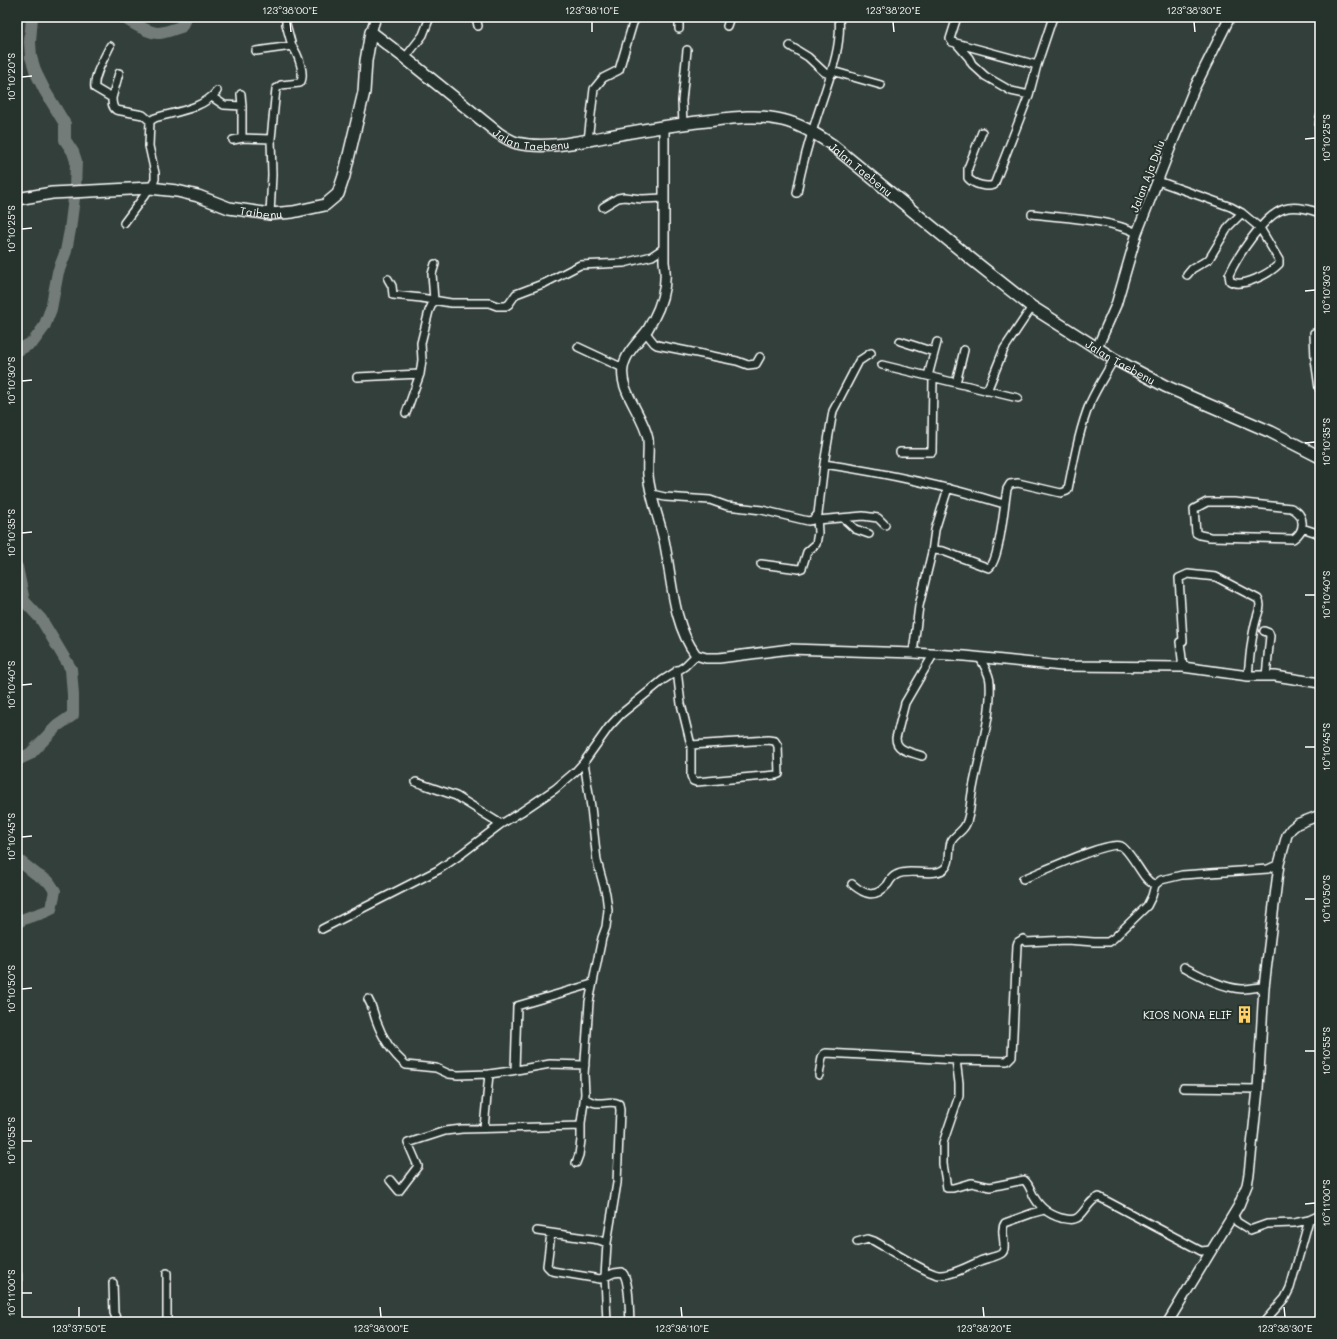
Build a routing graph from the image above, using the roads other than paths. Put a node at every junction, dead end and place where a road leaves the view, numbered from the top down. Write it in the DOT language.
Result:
graph roads {
  1 [pos="286,17"];
  2 [pos="376,17"];
  3 [pos="430,17"];
  4 [pos="476,17"];
  5 [pos="637,17"];
  6 [pos="679,17"];
  7 [pos="730,17"];
  8 [pos="839,17"];
  9 [pos="957,17"];
  10 [pos="1053,17"];
  11 [pos="1230,17"];
  12 [pos="478,26"];
  13 [pos="728,26"];
  14 [pos="679,29"];
  15 [pos="371,32"];
  16 [pos="956,44"];
  17 [pos="110,46"];
  18 [pos="292,46"];
  19 [pos="790,46"];
  20 [pos="687,50"];
  21 [pos="256,51"];
  22 [pos="405,58"];
  23 [pos="1037,65"];
  24 [pos="119,73"];
  25 [pos="832,73"];
  26 [pos="881,85"];
  27 [pos="217,91"];
  28 [pos="242,94"];
  29 [pos="1029,95"];
  30 [pos="112,98"];
  31 [pos="212,98"];
  32 [pos="242,106"];
  33 [pos="1320,117"];
  34 [pos="150,121"];
  35 [pos="683,124"];
  36 [pos="664,126"];
  37 [pos="812,131"];
  38 [pos="1320,131"];
  39 [pos="982,132"];
  40 [pos="271,138"];
  41 [pos="588,140"];
  42 [pos="1158,181"];
  43 [pos="150,188"];
  44 [pos="797,193"];
  45 [pos="664,198"];
  46 [pos="17,199"];
  47 [pos="603,207"];
  48 [pos="1242,213"];
  49 [pos="1320,213"];
  50 [pos="270,214"];
  51 [pos="1032,214"];
  52 [pos="124,223"];
  53 [pos="1260,228"];
  54 [pos="1138,233"];
  55 [pos="664,248"];
  56 [pos="435,264"];
  57 [pos="1187,275"];
  58 [pos="388,279"];
  59 [pos="434,300"];
  60 [pos="1032,307"];
  61 [pos="646,333"];
  62 [pos="1314,333"];
  63 [pos="900,341"];
  64 [pos="937,342"];
  65 [pos="578,347"];
  66 [pos="1097,348"];
  67 [pos="964,350"];
  68 [pos="934,352"];
  69 [pos="871,353"];
  70 [pos="760,357"];
  71 [pos="1317,359"];
  72 [pos="1114,360"];
  73 [pos="882,365"];
  74 [pos="623,368"];
  75 [pos="420,374"];
  76 [pos="931,377"];
  77 [pos="357,378"];
  78 [pos="956,383"];
  79 [pos="1319,388"];
  80 [pos="987,391"];
  81 [pos="1018,398"];
  82 [pos="406,413"];
  83 [pos="900,452"];
  84 [pos="1320,457"];
  85 [pos="824,464"];
  86 [pos="948,488"];
  87 [pos="652,494"];
  88 [pos="1004,504"];
  89 [pos="817,518"];
  90 [pos="843,518"];
  91 [pos="885,524"];
  92 [pos="1302,528"];
  93 [pos="869,534"];
  94 [pos="1320,534"];
  95 [pos="932,552"];
  96 [pos="761,564"];
  97 [pos="1264,631"];
  98 [pos="913,653"];
  99 [pos="696,655"];
  100 [pos="933,655"];
  101 [pos="980,658"];
  102 [pos="1183,667"];
  103 [pos="677,670"];
  104 [pos="1248,676"];
  105 [pos="1266,676"];
  106 [pos="1320,683"];
  107 [pos="691,746"];
  108 [pos="922,756"];
  109 [pos="584,762"];
  110 [pos="416,782"];
  111 [pos="1320,815"];
  112 [pos="501,824"];
  113 [pos="1279,864"];
  114 [pos="1023,879"];
  115 [pos="852,884"];
  116 [pos="1155,885"];
  117 [pos="322,929"];
  118 [pos="1184,967"];
  119 [pos="592,984"];
  120 [pos="1264,987"];
  121 [pos="368,999"];
  122 [pos="956,1060"];
  123 [pos="585,1065"];
  124 [pos="515,1070"];
  125 [pos="489,1074"];
  126 [pos="819,1076"];
  127 [pos="1183,1088"];
  128 [pos="1258,1089"];
  129 [pos="585,1098"];
  130 [pos="581,1126"];
  131 [pos="484,1128"];
  132 [pos="576,1163"];
  133 [pos="390,1180"];
  134 [pos="1044,1210"];
  135 [pos="1233,1214"];
  136 [pos="1320,1215"];
  137 [pos="1309,1220"];
  138 [pos="537,1231"];
  139 [pos="551,1233"];
  140 [pos="857,1242"];
  141 [pos="607,1243"];
  142 [pos="1211,1250"];
  143 [pos="168,1273"];
  144 [pos="605,1277"];
  145 [pos="113,1283"];
  146 [pos="118,1322"];
  147 [pos="167,1322"];
  148 [pos="607,1322"];
  149 [pos="630,1322"];
  150 [pos="1168,1322"];
  151 [pos="1264,1322"];
  1 -- 18 [label="street"];
  2 -- 15 [label="street"];
  3 -- 22 [label="street"];
  4 -- 12 [label="street"];
  5 -- 41 [label="street"];
  6 -- 14 [label="street"];
  7 -- 13 [label="street"];
  8 -- 25 [label="street"];
  9 -- 16 [label="street"];
  10 -- 23 [label="street"];
  11 -- 42 [label="street, Jalan Aja Dulu"];
  15 -- 22 [label="main road, Jalan Taebenu"];
  15 -- 50 [label="main road, Taibenu"];
  16 -- 23 [label="street"];
  16 -- 29 [label="street"];
  17 -- 30 [label="street"];
  18 -- 21 [label="street"];
  18 -- 40 [label="street"];
  19 -- 25 [label="street"];
  20 -- 35 [label="street"];
  22 -- 41 [label="main road, Jalan Taebenu"];
  23 -- 29 [label="street"];
  24 -- 30 [label="street"];
  25 -- 26 [label="street"];
  25 -- 37 [label="street"];
  27 -- 31 [label="street"];
  28 -- 32 [label="street"];
  29 -- 39 [label="street"];
  30 -- 34 [label="street"];
  31 -- 32 [label="street"];
  31 -- 34 [label="street"];
  32 -- 40 [label="street"];
  33 -- 38 [label="street"];
  34 -- 43 [label="street"];
  35 -- 36 [label="main road, Jalan Taebenu"];
  35 -- 37 [label="main road, Jalan Taebenu"];
  36 -- 41 [label="main road, Jalan Taebenu"];
  36 -- 45 [label="street"];
  37 -- 44 [label="street"];
  37 -- 60 [label="main road, Jalan Taebenu"];
  40 -- 50 [label="street"];
  42 -- 48 [label="street"];
  42 -- 54 [label="street, Jalan Aja Dulu"];
  43 -- 46 [label="main road, Taibenu"];
  43 -- 50 [label="main road, Taibenu"];
  43 -- 52 [label="street"];
  45 -- 47 [label="street"];
  45 -- 55 [label="street"];
  48 -- 53 [label="street"];
  48 -- 57 [label="street"];
  49 -- 53 [label="street"];
  51 -- 54 [label="street"];
  53 -- 53 [label="street"];
  54 -- 66 [label="street, Jalan Aja Dulu"];
  55 -- 59 [label="street"];
  55 -- 61 [label="street"];
  56 -- 59 [label="street"];
  58 -- 59 [label="street"];
  59 -- 75 [label="street"];
  60 -- 66 [label="main road, Jalan Taebenu"];
  60 -- 80 [label="street"];
  61 -- 70 [label="street"];
  61 -- 74 [label="street"];
  62 -- 71 [label="street"];
  63 -- 68 [label="street"];
  64 -- 68 [label="street"];
  65 -- 74 [label="street"];
  66 -- 72 [label="main road, Jalan Taebenu"];
  67 -- 78 [label="street"];
  68 -- 76 [label="street"];
  69 -- 85 [label="street"];
  71 -- 79 [label="street"];
  72 -- 84 [label="main road, Jalan Taebenu"];
  72 -- 88 [label="street"];
  73 -- 76 [label="street"];
  74 -- 87 [label="street"];
  75 -- 77 [label="street"];
  75 -- 82 [label="street"];
  76 -- 78 [label="street"];
  76 -- 83 [label="street"];
  78 -- 80 [label="street"];
  80 -- 81 [label="street"];
  85 -- 86 [label="street"];
  85 -- 89 [label="street"];
  86 -- 88 [label="street"];
  86 -- 95 [label="street"];
  87 -- 89 [label="street"];
  87 -- 99 [label="street"];
  88 -- 95 [label="street"];
  89 -- 90 [label="street"];
  89 -- 96 [label="street"];
  90 -- 91 [label="street"];
  90 -- 93 [label="street"];
  92 -- 92 [label="street"];
  92 -- 94 [label="street"];
  95 -- 98 [label="street"];
  97 -- 105 [label="street"];
  98 -- 99 [label="street"];
  98 -- 100 [label="street"];
  99 -- 103 [label="street"];
  100 -- 101 [label="street"];
  100 -- 108 [label="street"];
  101 -- 102 [label="street"];
  101 -- 115 [label="street"];
  102 -- 104 [label="street"];
  102 -- 104 [label="street"];
  103 -- 107 [label="street"];
  103 -- 109 [label="street"];
  104 -- 105 [label="street"];
  105 -- 106 [label="street"];
  107 -- 107 [label="street"];
  109 -- 112 [label="street"];
  109 -- 119 [label="street"];
  110 -- 112 [label="street"];
  111 -- 113 [label="street"];
  112 -- 117 [label="street"];
  113 -- 116 [label="street"];
  113 -- 120 [label="street"];
  114 -- 116 [label="street"];
  116 -- 122 [label="street"];
  118 -- 120 [label="street"];
  119 -- 123 [label="street"];
  119 -- 124 [label="street"];
  120 -- 128 [label="street"];
  121 -- 125 [label="street"];
  122 -- 126 [label="street"];
  122 -- 134 [label="street"];
  123 -- 124 [label="street"];
  123 -- 129 [label="street"];
  124 -- 125 [label="street"];
  125 -- 131 [label="street"];
  127 -- 128 [label="street"];
  128 -- 135 [label="street"];
  129 -- 130 [label="street"];
  129 -- 141 [label="street"];
  130 -- 131 [label="street"];
  130 -- 132 [label="street"];
  131 -- 133 [label="street"];
  134 -- 140 [label="street"];
  134 -- 142 [label="street"];
  135 -- 137 [label="street"];
  135 -- 142 [label="street"];
  136 -- 137 [label="street"];
  137 -- 151 [label="street"];
  138 -- 139 [label="street"];
  139 -- 141 [label="street"];
  139 -- 144 [label="street"];
  141 -- 144 [label="street"];
  142 -- 150 [label="street"];
  143 -- 147 [label="street"];
  144 -- 148 [label="street"];
  144 -- 149 [label="street"];
  145 -- 146 [label="street"];
}
